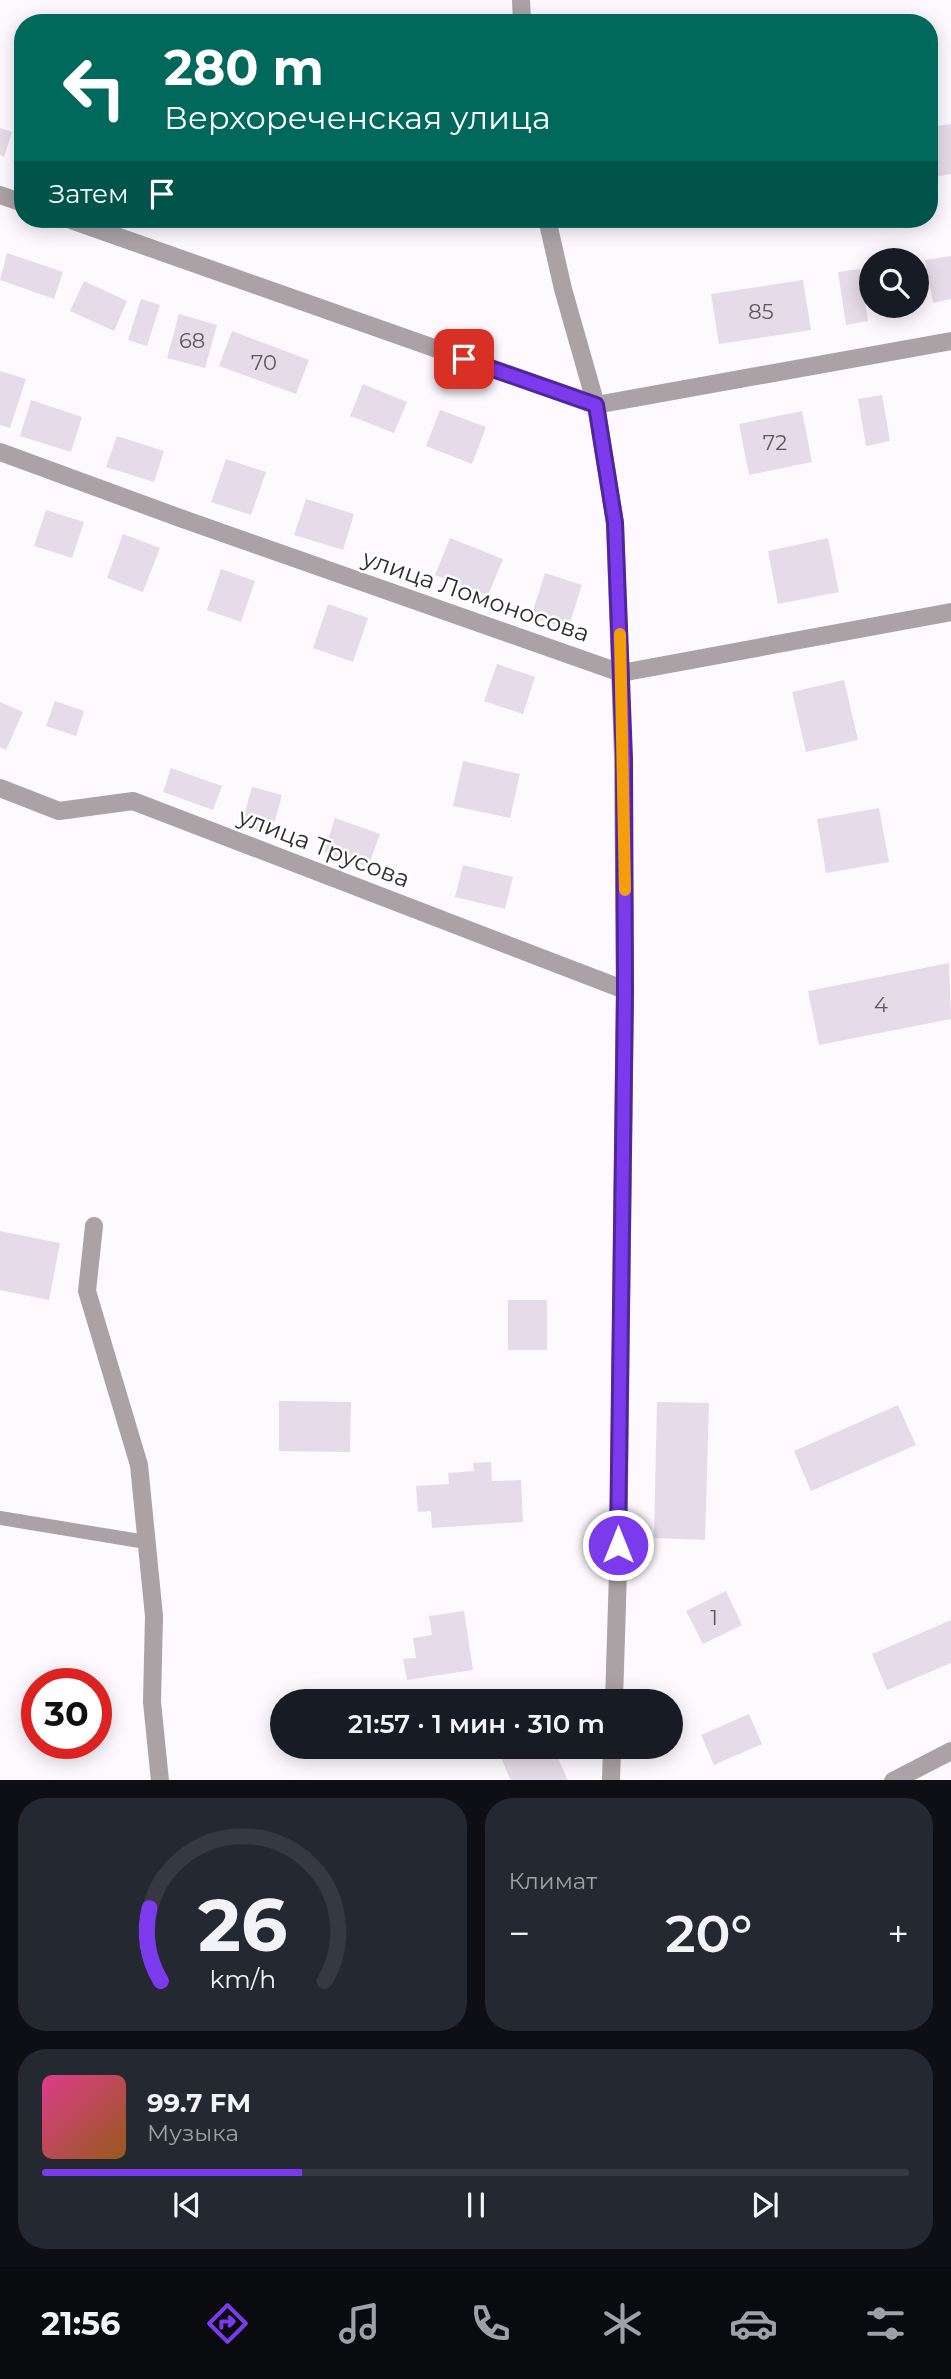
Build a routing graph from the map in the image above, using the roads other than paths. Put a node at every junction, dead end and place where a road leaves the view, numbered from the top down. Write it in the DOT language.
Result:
graph roads {
  1 [pos="94,228"];
  2 [pos="549,228"];
  3 [pos="951,341"];
  4 [pos="596,405"];
  5 [pos="0,452"];
  6 [pos="951,612"];
  7 [pos="621,673"];
  8 [pos="0,788"];
  9 [pos="625,990"];
  10 [pos="94,1226"];
  11 [pos="0,1517"];
  12 [pos="146,1542"];
  13 [pos="614,1689"];
  14 [pos="951,1751"];
  15 [pos="612,1759"];
  16 [pos="160,1780"];
  17 [pos="611,1780"];
  18 [pos="893,1780"];
  1 -- 4 [label="street"];
  2 -- 4 [label="street"];
  3 -- 4 [label="street"];
  4 -- 7 [label="street"];
  5 -- 7 [label="street, улица Ломоносова"];
  6 -- 7 [label="street, улица Ломоносова"];
  7 -- 9 [label="street"];
  8 -- 9 [label="street, улица Трусова"];
  9 -- 13 [label="street"];
  10 -- 12 [label="street"];
  11 -- 12 [label="lane"];
  12 -- 16 [label="street"];
  14 -- 18 [label="street"];
  15 -- 17 [label="street"];
}
